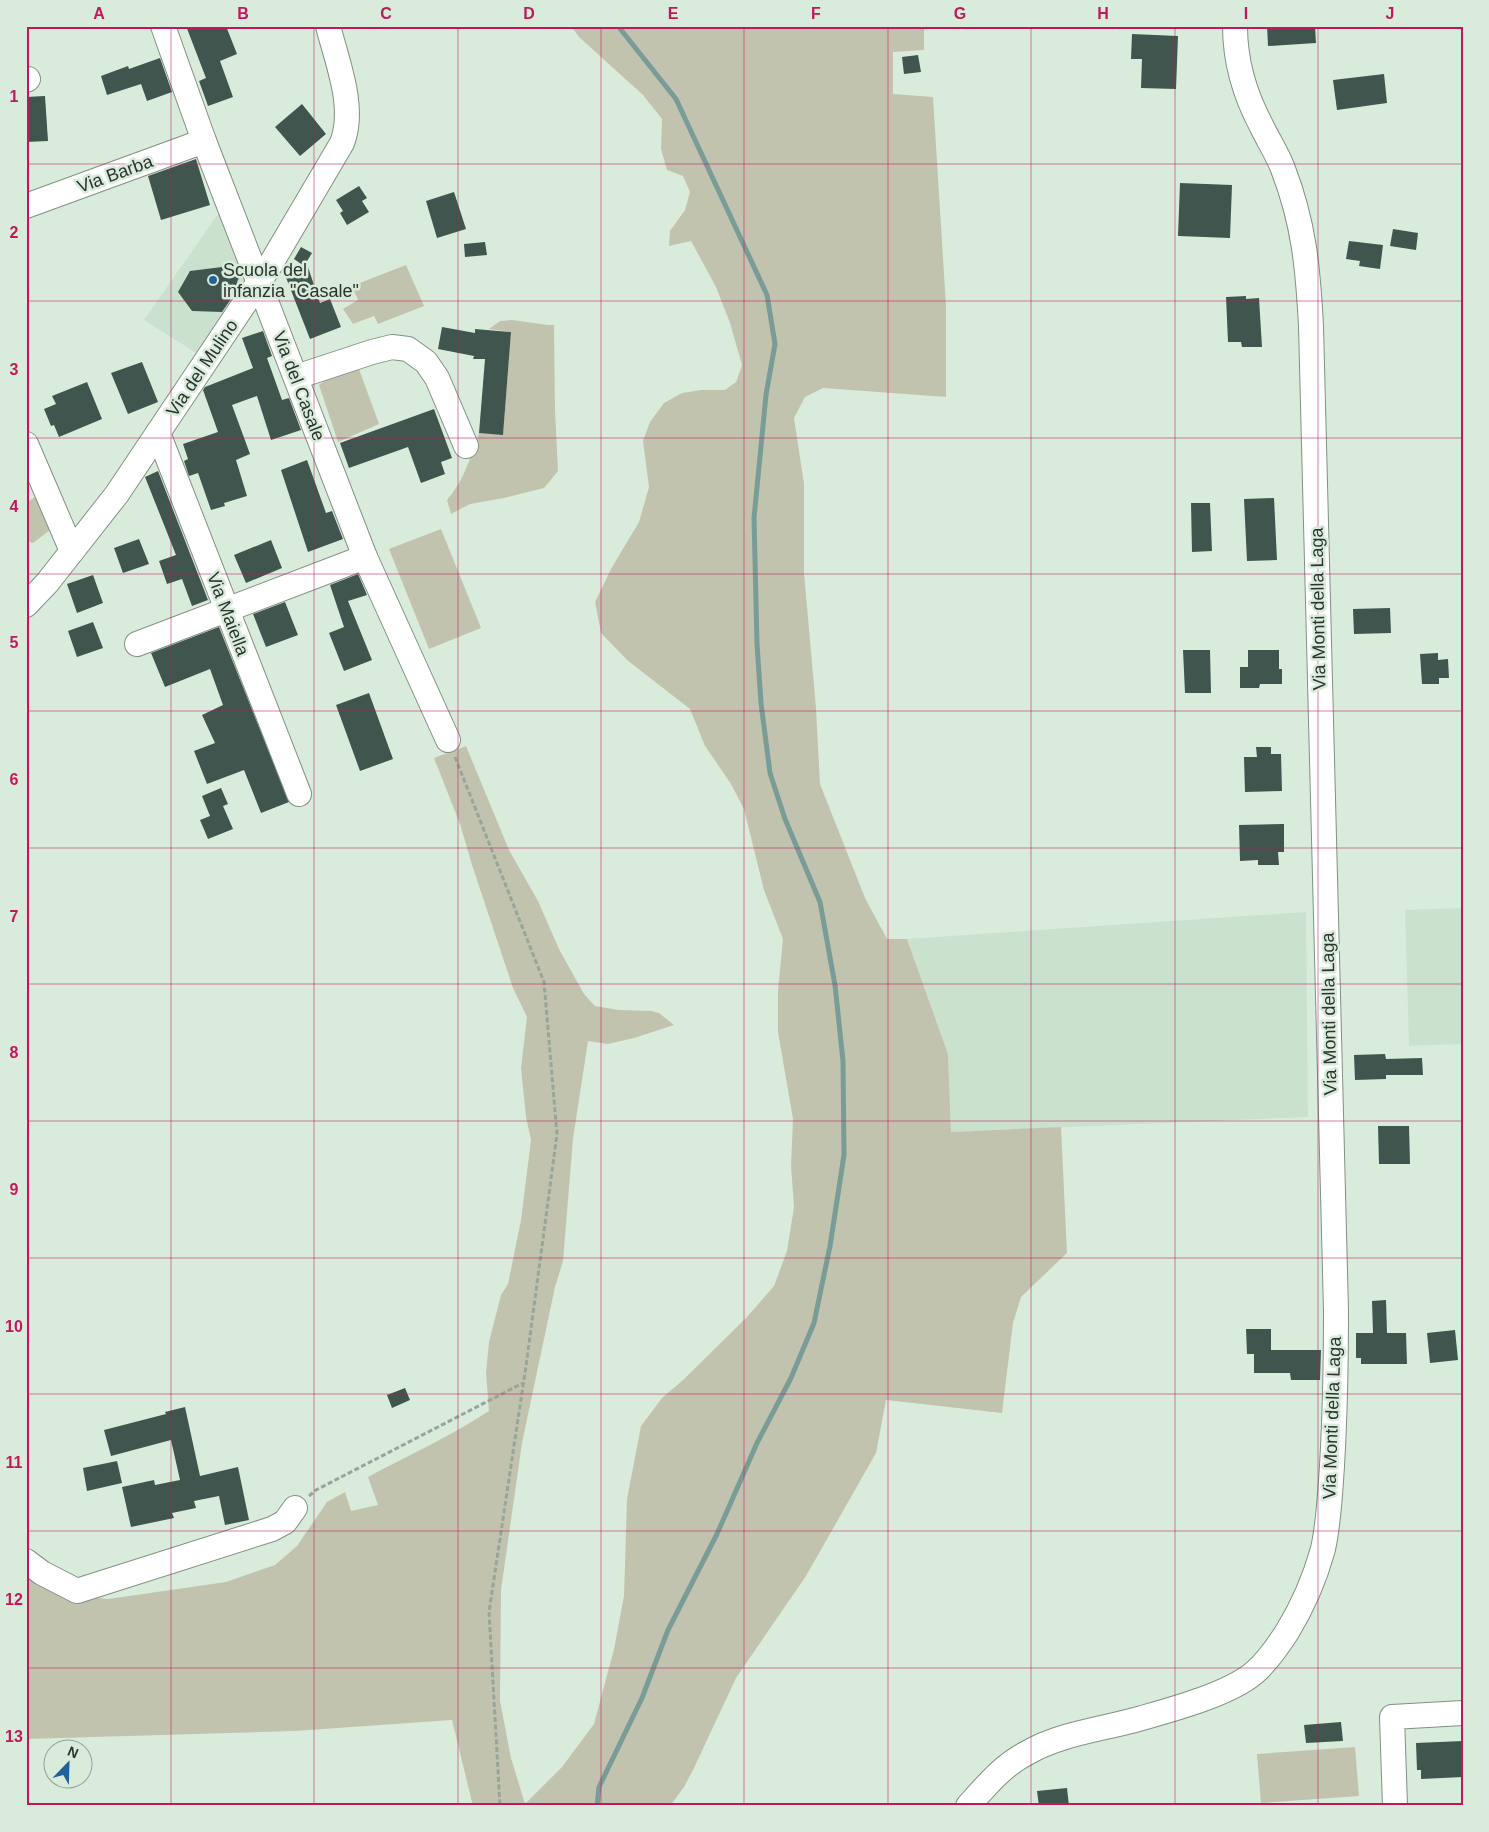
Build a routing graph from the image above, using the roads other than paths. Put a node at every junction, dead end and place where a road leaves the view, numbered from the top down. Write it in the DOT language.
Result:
graph roads {
  1 [pos="163,26"];
  2 [pos="328,26"];
  3 [pos="1235,26"];
  4 [pos="204,141"];
  5 [pos="26,206"];
  6 [pos="259,283"];
  7 [pos="296,377"];
  8 [pos="158,433"];
  9 [pos="26,444"];
  10 [pos="466,446"];
  11 [pos="72,551"];
  12 [pos="365,557"];
  13 [pos="26,605"];
  14 [pos="227,610"];
  15 [pos="137,644"];
  16 [pos="448,740"];
  17 [pos="299,794"];
  18 [pos="295,1508"];
  19 [pos="26,1561"];
  20 [pos="1463,1713"];
  21 [pos="968,1806"];
  22 [pos="1395,1806"];
  1 -- 4 [label="street, Via del Casale"];
  2 -- 6 [label="street, Via del Mulino"];
  3 -- 21 [label="street, Via Monti della Laga"];
  4 -- 5 [label="street, Via Barba"];
  4 -- 6 [label="street, Via del Casale"];
  6 -- 7 [label="street, Via del Casale"];
  6 -- 8 [label="street, Via del Mulino"];
  7 -- 10 [label="street"];
  7 -- 12 [label="street, Via del Casale"];
  8 -- 11 [label="street, Via del Mulino"];
  8 -- 14 [label="street, Via Maiella"];
  9 -- 11 [label="street"];
  11 -- 13 [label="street, Via del Mulino"];
  12 -- 14 [label="street"];
  12 -- 16 [label="street, Via del Casale"];
  14 -- 15 [label="street"];
  14 -- 17 [label="street, Via Maiella"];
  18 -- 19 [label="street"];
  20 -- 22 [label="street"];
}
